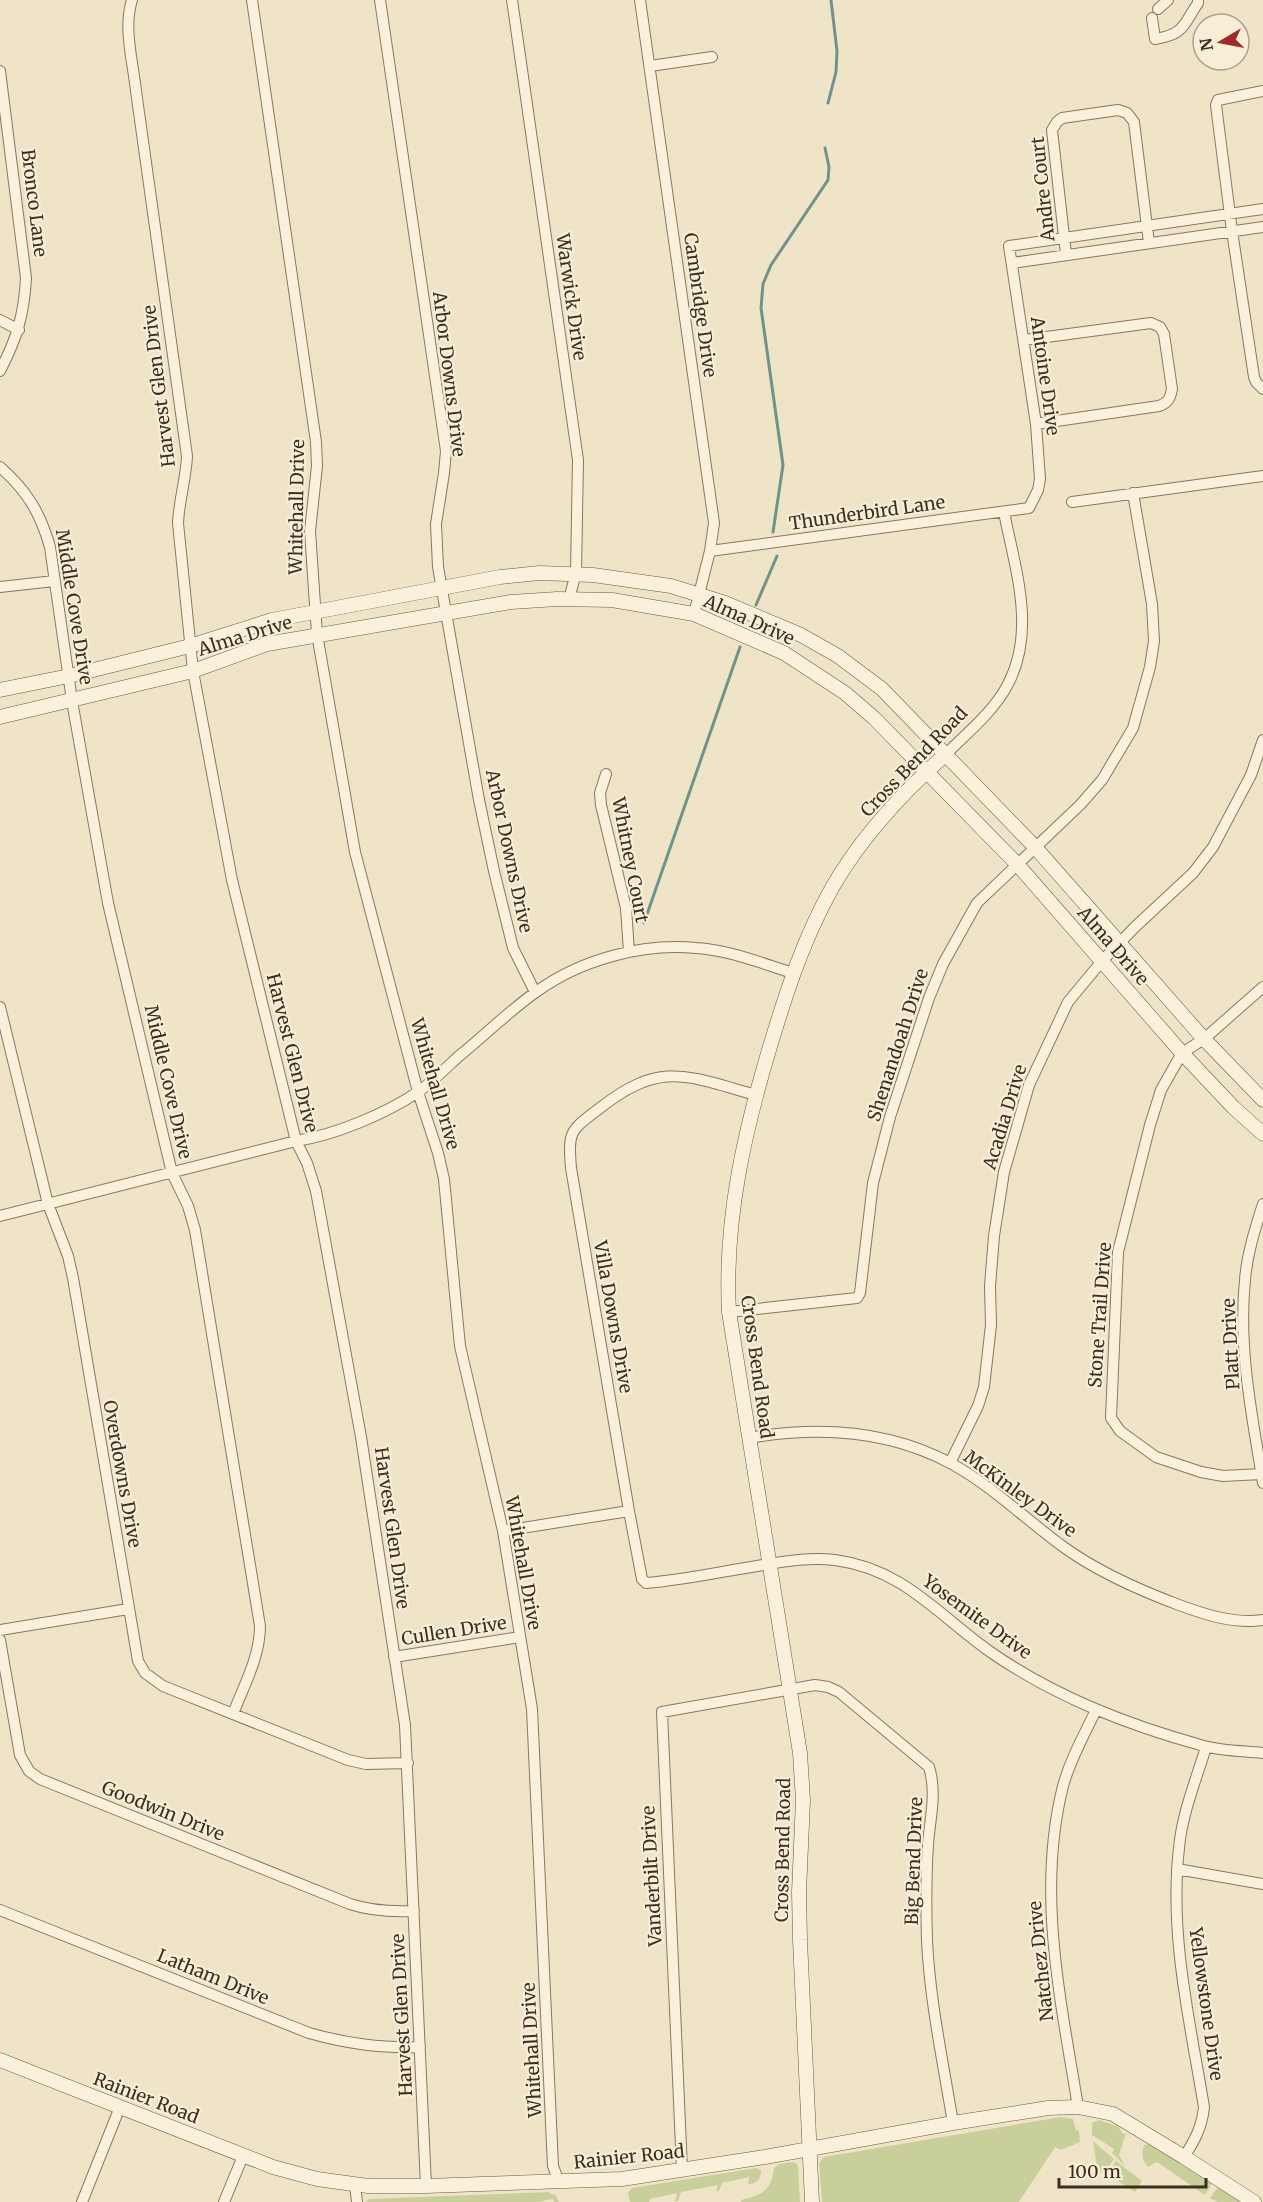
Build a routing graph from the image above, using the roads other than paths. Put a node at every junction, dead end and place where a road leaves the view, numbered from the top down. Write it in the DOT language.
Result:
graph roads {
  1 [pos="132,0"];
  2 [pos="252,0"];
  3 [pos="380,0"];
  4 [pos="512,0"];
  5 [pos="640,0"];
  6 [pos="1167,0"];
  7 [pos="1198,0"];
  8 [pos="712,57"];
  9 [pos="650,66"];
  10 [pos="0,71"];
  11 [pos="1,85"];
  12 [pos="1263,91"];
  13 [pos="1263,209"];
  14 [pos="1229,214"];
  15 [pos="1198,218"];
  16 [pos="1146,225"];
  17 [pos="1263,227"];
  18 [pos="1109,231"];
  19 [pos="1232,231"];
  20 [pos="1200,236"];
  21 [pos="1064,237"];
  22 [pos="1037,242"];
  23 [pos="1149,243"];
  24 [pos="1112,248"];
  25 [pos="1066,254"];
  26 [pos="1040,259"];
  27 [pos="1012,263"];
  28 [pos="0,320"];
  29 [pos="19,330"];
  30 [pos="1024,340"];
  31 [pos="0,371"];
  32 [pos="1261,388"];
  33 [pos="1036,424"];
  34 [pos="0,467"];
  35 [pos="1263,479"];
  36 [pos="1133,493"];
  37 [pos="1072,502"];
  38 [pos="1029,508"];
  39 [pos="1004,512"];
  40 [pos="710,551"];
  41 [pos="576,573"];
  42 [pos="54,581"];
  43 [pos="0,587"];
  44 [pos="442,588"];
  45 [pos="700,595"];
  46 [pos="569,599"];
  47 [pos="314,613"];
  48 [pos="446,613"];
  49 [pos="694,614"];
  50 [pos="317,634"];
  51 [pos="190,645"];
  52 [pos="193,671"];
  53 [pos="69,676"];
  54 [pos="0,690"];
  55 [pos="72,701"];
  56 [pos="0,717"];
  57 [pos="1263,740"];
  58 [pos="946,754"];
  59 [pos="927,771"];
  60 [pos="606,774"];
  61 [pos="1035,848"];
  62 [pos="1017,864"];
  63 [pos="1120,943"];
  64 [pos="629,952"];
  65 [pos="1102,961"];
  66 [pos="793,973"];
  67 [pos="1263,987"];
  68 [pos="535,992"];
  69 [pos="0,1006"];
  70 [pos="1203,1039"];
  71 [pos="1182,1053"];
  72 [pos="418,1092"];
  73 [pos="756,1095"];
  74 [pos="1263,1100"];
  75 [pos="1263,1134"];
  76 [pos="296,1141"];
  77 [pos="172,1173"];
  78 [pos="48,1204"];
  79 [pos="1263,1204"];
  80 [pos="0,1216"];
  81 [pos="729,1312"];
  82 [pos="748,1438"];
  83 [pos="950,1463"];
  84 [pos="1262,1478"];
  85 [pos="628,1510"];
  86 [pos="502,1531"];
  87 [pos="770,1564"];
  88 [pos="128,1609"];
  89 [pos="1263,1620"];
  90 [pos="0,1630"];
  91 [pos="520,1637"];
  92 [pos="0,1640"];
  93 [pos="394,1657"];
  94 [pos="791,1690"];
  95 [pos="5,1696"];
  96 [pos="1095,1710"];
  97 [pos="233,1714"];
  98 [pos="1206,1747"];
  99 [pos="1263,1754"];
  100 [pos="408,1763"];
  101 [pos="1177,1869"];
  102 [pos="1263,1884"];
  103 [pos="0,1910"];
  104 [pos="414,1911"];
  105 [pos="420,2047"];
  106 [pos="0,2060"];
  107 [pos="120,2107"];
  108 [pos="1078,2108"];
  109 [pos="953,2123"];
  110 [pos="808,2148"];
  111 [pos="243,2156"];
  112 [pos="1184,2157"];
  113 [pos="682,2170"];
  114 [pos="559,2182"];
  115 [pos="355,2185"];
  116 [pos="426,2186"];
  117 [pos="82,2202"];
  118 [pos="224,2202"];
  119 [pos="357,2202"];
  120 [pos="812,2202"];
  121 [pos="1254,2202"];
  1 -- 51 [label="street, Harvest Glen Drive"];
  2 -- 47 [label="street, Whitehall Drive"];
  3 -- 44 [label="street, Arbor Downs Drive"];
  4 -- 41 [label="street, Warwick Drive"];
  5 -- 9 [label="street, Cambridge Drive"];
  6 -- 7 [label="street"];
  8 -- 9 [label="street"];
  9 -- 40 [label="street, Cambridge Drive"];
  10 -- 11 [label="street, Bronco Lane"];
  11 -- 29 [label="street, Bronco Lane"];
  12 -- 14 [label="street"];
  13 -- 14 [label="street"];
  14 -- 15 [label="street"];
  14 -- 19 [label="street"];
  15 -- 16 [label="street"];
  15 -- 20 [label="street"];
  16 -- 18 [label="street"];
  16 -- 21 [label="street, Andre Court"];
  16 -- 23 [label="street"];
  17 -- 19 [label="street"];
  18 -- 21 [label="street"];
  18 -- 24 [label="street"];
  19 -- 20 [label="street"];
  19 -- 32 [label="street"];
  20 -- 23 [label="street"];
  21 -- 22 [label="street"];
  21 -- 25 [label="street, Andre Court"];
  22 -- 26 [label="street"];
  22 -- 27 [label="street, Antoine Drive"];
  23 -- 24 [label="street"];
  24 -- 25 [label="street"];
  25 -- 26 [label="street"];
  26 -- 27 [label="street"];
  27 -- 30 [label="street, Antoine Drive"];
  28 -- 29 [label="street"];
  29 -- 31 [label="street, Bronco Lane"];
  30 -- 33 [label="street, Antoine Drive"];
  30 -- 33 [label="street"];
  33 -- 38 [label="street, Antoine Drive"];
  34 -- 42 [label="street, Middle Cove Drive"];
  35 -- 36 [label="street"];
  36 -- 37 [label="street"];
  36 -- 61 [label="street, Shenandoah Drive"];
  38 -- 39 [label="street, Thunderbird Lane"];
  39 -- 40 [label="street, Thunderbird Lane"];
  39 -- 58 [label="street, Cross Bend Road"];
  40 -- 45 [label="street, Cambridge Drive"];
  41 -- 44 [label="main road, Alma Drive"];
  41 -- 45 [label="main road, Alma Drive"];
  41 -- 46 [label="street, Warwick Drive"];
  42 -- 43 [label="street"];
  42 -- 53 [label="street, Middle Cove Drive"];
  44 -- 47 [label="main road, Alma Drive"];
  44 -- 48 [label="street, Arbor Downs Drive"];
  45 -- 49 [label="street, Cambridge Drive"];
  45 -- 58 [label="main road, Alma Drive"];
  46 -- 48 [label="main road, Alma Drive"];
  46 -- 49 [label="main road, Alma Drive"];
  47 -- 50 [label="street, Whitehall Drive"];
  47 -- 51 [label="main road, Alma Drive"];
  48 -- 50 [label="main road, Alma Drive"];
  48 -- 68 [label="street, Arbor Downs Drive"];
  49 -- 59 [label="main road, Alma Drive"];
  50 -- 52 [label="main road, Alma Drive"];
  50 -- 72 [label="street, Whitehall Drive"];
  51 -- 52 [label="street, Harvest Glen Drive"];
  51 -- 53 [label="main road, Alma Drive"];
  52 -- 55 [label="main road, Alma Drive"];
  52 -- 76 [label="street, Harvest Glen Drive"];
  53 -- 54 [label="main road, Alma Drive"];
  53 -- 55 [label="street, Middle Cove Drive"];
  55 -- 56 [label="main road, Alma Drive"];
  55 -- 77 [label="street, Middle Cove Drive"];
  57 -- 63 [label="street, Acadia Drive"];
  58 -- 59 [label="main road, Cross Bend Road"];
  58 -- 61 [label="main road, Alma Drive"];
  59 -- 62 [label="main road, Alma Drive"];
  59 -- 66 [label="main road, Cross Bend Road"];
  60 -- 64 [label="street, Whitney Court"];
  61 -- 62 [label="street, Shenandoah Drive"];
  61 -- 63 [label="main road, Alma Drive"];
  62 -- 65 [label="main road, Alma Drive"];
  62 -- 81 [label="street, Shenandoah Drive"];
  63 -- 65 [label="street, Acadia Drive"];
  63 -- 70 [label="main road, Alma Drive"];
  64 -- 66 [label="street"];
  64 -- 68 [label="street"];
  65 -- 71 [label="main road, Alma Drive"];
  65 -- 83 [label="street, Acadia Drive"];
  66 -- 73 [label="main road, Cross Bend Road"];
  67 -- 70 [label="street, Stone Trail Drive"];
  68 -- 72 [label="street"];
  69 -- 78 [label="street, Overdowns Drive"];
  70 -- 71 [label="street, Stone Trail Drive"];
  70 -- 74 [label="main road, Alma Drive"];
  71 -- 75 [label="main road, Alma Drive"];
  71 -- 84 [label="street, Stone Trail Drive"];
  72 -- 76 [label="street"];
  72 -- 86 [label="street, Whitehall Drive"];
  73 -- 81 [label="main road, Cross Bend Road"];
  73 -- 85 [label="street, Villa Downs Drive"];
  76 -- 77 [label="street"];
  76 -- 93 [label="street, Harvest Glen Drive"];
  77 -- 78 [label="street"];
  77 -- 97 [label="street, Middle Cove Drive"];
  78 -- 80 [label="street"];
  78 -- 88 [label="street, Overdowns Drive"];
  79 -- 84 [label="street, Platt Drive"];
  81 -- 82 [label="main road, Cross Bend Road"];
  82 -- 83 [label="street, McKinley Drive"];
  82 -- 87 [label="main road, Cross Bend Road"];
  83 -- 89 [label="street, McKinley Drive"];
  85 -- 86 [label="street"];
  85 -- 87 [label="street, Villa Downs Drive"];
  86 -- 91 [label="street, Whitehall Drive"];
  87 -- 94 [label="main road, Cross Bend Road"];
  87 -- 96 [label="street, Yosemite Drive"];
  88 -- 90 [label="street"];
  88 -- 97 [label="street, Overdowns Drive"];
  91 -- 93 [label="street, Cullen Drive"];
  91 -- 114 [label="street, Whitehall Drive"];
  92 -- 95 [label="street, Goodwin Drive"];
  93 -- 100 [label="street, Harvest Glen Drive"];
  94 -- 109 [label="street, Big Bend Drive"];
  94 -- 110 [label="main road, Cross Bend Road"];
  94 -- 113 [label="street, Vanderbilt Drive"];
  95 -- 104 [label="street, Goodwin Drive"];
  96 -- 98 [label="street, Yosemite Drive"];
  96 -- 108 [label="street, Natchez Drive"];
  97 -- 100 [label="street, Overdowns Drive"];
  98 -- 99 [label="street, Yosemite Drive"];
  98 -- 101 [label="street, Yellowstone Drive"];
  100 -- 104 [label="street, Harvest Glen Drive"];
  101 -- 102 [label="street"];
  101 -- 112 [label="street, Yellowstone Drive"];
  103 -- 105 [label="street, Latham Drive"];
  104 -- 105 [label="street, Harvest Glen Drive"];
  105 -- 116 [label="street, Harvest Glen Drive"];
  106 -- 107 [label="main road, Rainier Road"];
  107 -- 111 [label="main road, Rainier Road"];
  107 -- 117 [label="street"];
  108 -- 109 [label="main road, Rainier Road"];
  108 -- 112 [label="main road, Rainier Road"];
  109 -- 110 [label="main road, Rainier Road"];
  110 -- 113 [label="main road, Rainier Road"];
  110 -- 120 [label="main road, Cross Bend Road"];
  111 -- 115 [label="main road, Rainier Road"];
  111 -- 118 [label="street"];
  112 -- 121 [label="main road, Rainier Road"];
  113 -- 114 [label="main road, Rainier Road"];
  114 -- 116 [label="main road, Rainier Road"];
  115 -- 116 [label="main road, Rainier Road"];
  115 -- 119 [label="street"];
}
